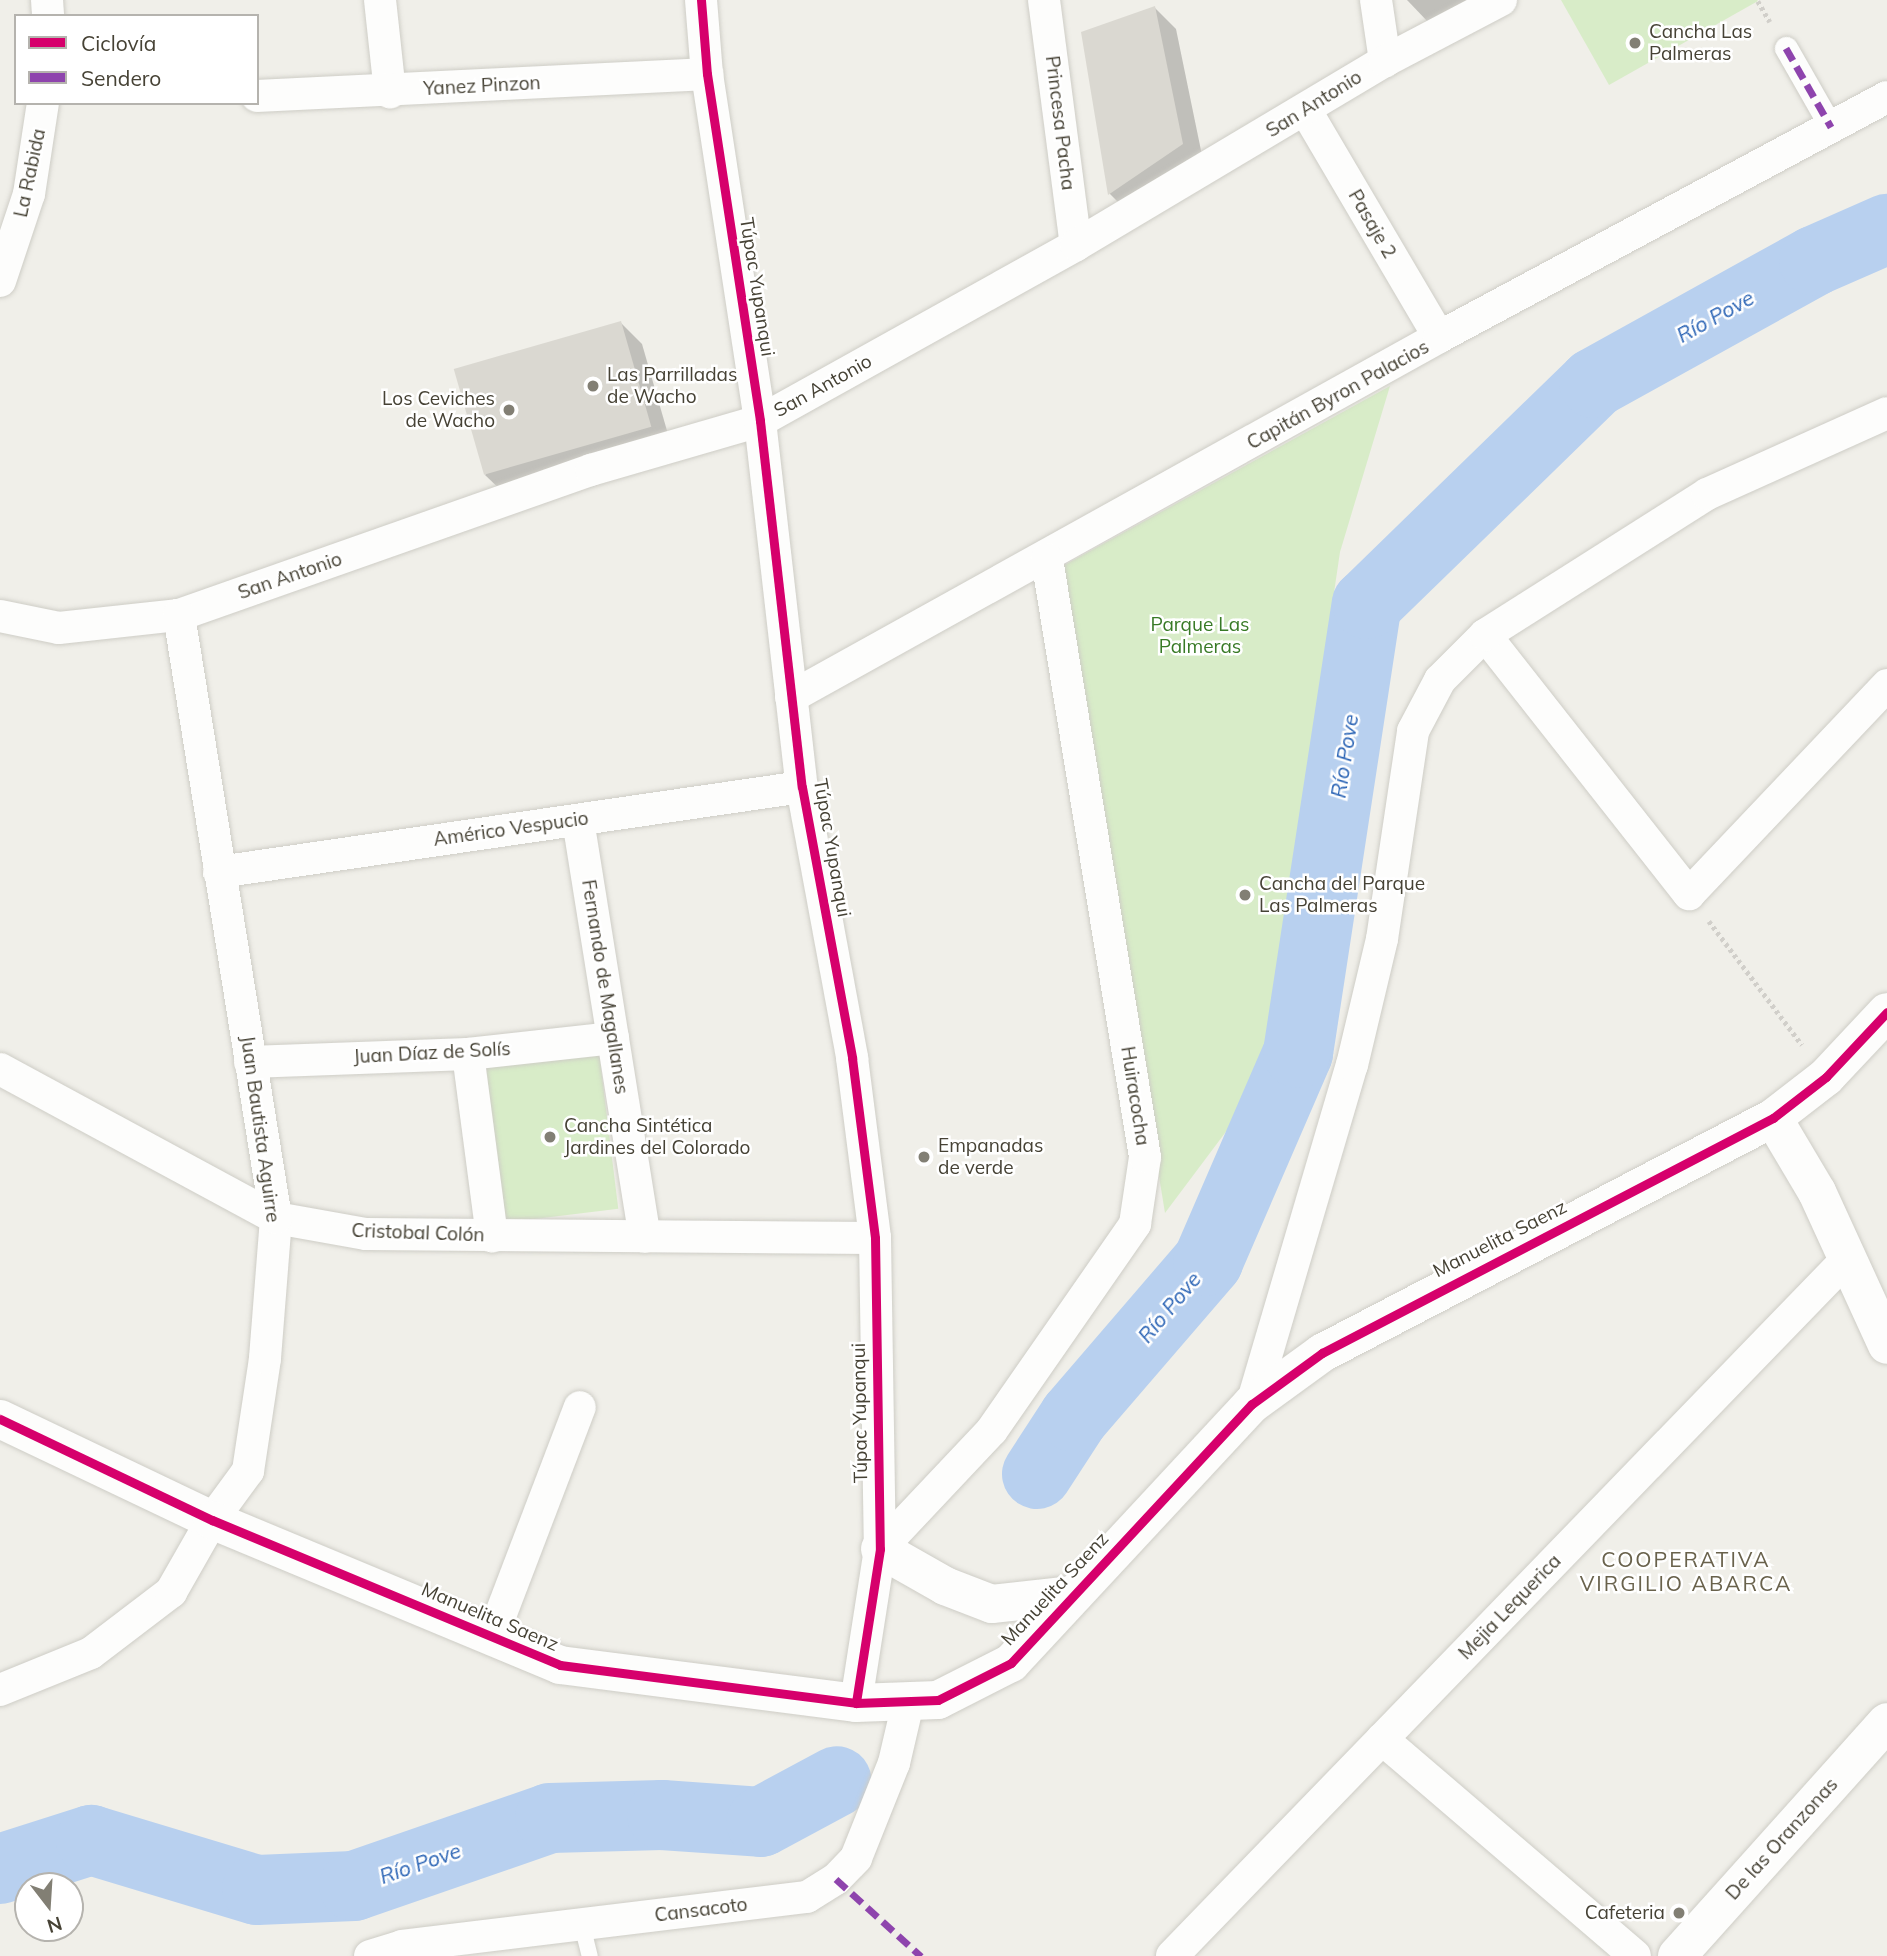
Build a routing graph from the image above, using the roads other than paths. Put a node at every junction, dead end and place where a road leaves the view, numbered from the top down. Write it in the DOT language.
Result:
graph roads {
  1 [pos="380,0"];
  2 [pos="701,0"];
  3 [pos="1044,0"];
  4 [pos="1376,0"];
  5 [pos="1502,0"];
  6 [pos="1786,48"];
  7 [pos="1385,61"];
  8 [pos="707,74"];
  9 [pos="390,92"];
  10 [pos="259,96"];
  11 [pos="1887,97"];
  12 [pos="43,105"];
  13 [pos="1306,111"];
  14 [pos="1831,127"];
  15 [pos="1076,245"];
  16 [pos="0,281"];
  17 [pos="1439,337"];
  18 [pos="1887,413"];
  19 [pos="760,421"];
  20 [pos="1047,559"];
  21 [pos="179,615"];
  22 [pos="0,616"];
  23 [pos="1485,635"];
  24 [pos="1887,685"];
  25 [pos="791,697"];
  26 [pos="802,787"];
  27 [pos="578,820"];
  28 [pos="219,872"];
  29 [pos="1887,1012"];
  30 [pos="613,1038"];
  31 [pos="468,1054"];
  32 [pos="250,1062"];
  33 [pos="0,1069"];
  34 [pos="1773,1118"];
  35 [pos="276,1218"];
  36 [pos="492,1236"];
  37 [pos="645,1237"];
  38 [pos="875,1238"];
  39 [pos="1849,1257"];
  40 [pos="1887,1345"];
  41 [pos="1252,1404"];
  42 [pos="580,1407"];
  43 [pos="0,1419"];
  44 [pos="212,1520"];
  45 [pos="880,1549"];
  46 [pos="1074,1595"];
  47 [pos="492,1637"];
  48 [pos="0,1690"];
  49 [pos="856,1703"];
  50 [pos="908,1703"];
  51 [pos="1887,1722"];
  52 [pos="1382,1739"];
  53 [pos="582,1925"];
  54 [pos="370,1956"];
  55 [pos="590,1956"];
  56 [pos="1171,1956"];
  57 [pos="1634,1956"];
  58 [pos="1677,1956"];
  1 -- 9 [label="street"];
  2 -- 8 [label="street, Túpac Yupanqui"];
  3 -- 15 [label="street, Princesa Pacha"];
  4 -- 7 [label="street"];
  5 -- 7 [label="street, San Antonio"];
  6 -- 14 [label="street"];
  7 -- 13 [label="street, San Antonio"];
  8 -- 9 [label="street, Yanez Pinzon"];
  8 -- 19 [label="street, Túpac Yupanqui"];
  9 -- 10 [label="street, Yanez Pinzon"];
  11 -- 14 [label="street, Capitán Byron Palacios"];
  12 -- 16 [label="street, La Rabida"];
  13 -- 15 [label="street, San Antonio"];
  13 -- 17 [label="street, Pasaje 2"];
  14 -- 17 [label="street, Capitán Byron Palacios"];
  15 -- 19 [label="street, San Antonio"];
  17 -- 20 [label="street, Capitán Byron Palacios"];
  18 -- 23 [label="street"];
  19 -- 21 [label="street, San Antonio"];
  19 -- 25 [label="street, Túpac Yupanqui"];
  20 -- 25 [label="street, Capitán Byron Palacios"];
  20 -- 45 [label="street, Huiracocha"];
  21 -- 22 [label="street, San Antonio"];
  21 -- 28 [label="street, Juan Bautista Aguirre"];
  23 -- 24 [label="street"];
  23 -- 41 [label="street"];
  25 -- 26 [label="street, Túpac Yupanqui"];
  26 -- 27 [label="street, Américo Vespucio"];
  26 -- 38 [label="street, Túpac Yupanqui"];
  27 -- 28 [label="street, Américo Vespucio"];
  27 -- 30 [label="street, Fernando de Magallanes"];
  28 -- 32 [label="street, Juan Bautista Aguirre"];
  29 -- 34 [label="street, Manuelita Saenz"];
  30 -- 31 [label="street, Juan Díaz de Solís"];
  30 -- 37 [label="street, Fernando de Magallanes"];
  31 -- 32 [label="street, Juan Díaz de Solís"];
  31 -- 36 [label="street"];
  32 -- 35 [label="street, Juan Bautista Aguirre"];
  33 -- 35 [label="street, Cristobal Colón"];
  34 -- 39 [label="street"];
  34 -- 41 [label="street, Manuelita Saenz"];
  35 -- 36 [label="street, Cristobal Colón"];
  35 -- 44 [label="street, Juan Bautista Aguirre"];
  36 -- 37 [label="street, Cristobal Colón"];
  37 -- 38 [label="street, Cristobal Colón"];
  38 -- 45 [label="street, Túpac Yupanqui"];
  39 -- 40 [label="street"];
  39 -- 52 [label="street, Mejia Lequerica"];
  41 -- 46 [label="street, Manuelita Saenz"];
  42 -- 47 [label="street"];
  43 -- 44 [label="street, Manuelita Saenz"];
  44 -- 47 [label="street, Manuelita Saenz"];
  44 -- 48 [label="street, Juan Bautista Aguirre"];
  45 -- 46 [label="street"];
  45 -- 49 [label="street, Túpac Yupanqui"];
  46 -- 50 [label="street, Manuelita Saenz"];
  47 -- 49 [label="street, Manuelita Saenz"];
  49 -- 50 [label="street, Manuelita Saenz"];
  50 -- 53 [label="street, Cansacoto"];
  51 -- 58 [label="street, De las Oranzonas"];
  52 -- 56 [label="street, Mejia Lequerica"];
  52 -- 57 [label="street"];
  53 -- 54 [label="street, Cansacoto"];
  53 -- 55 [label="lane"];
}
